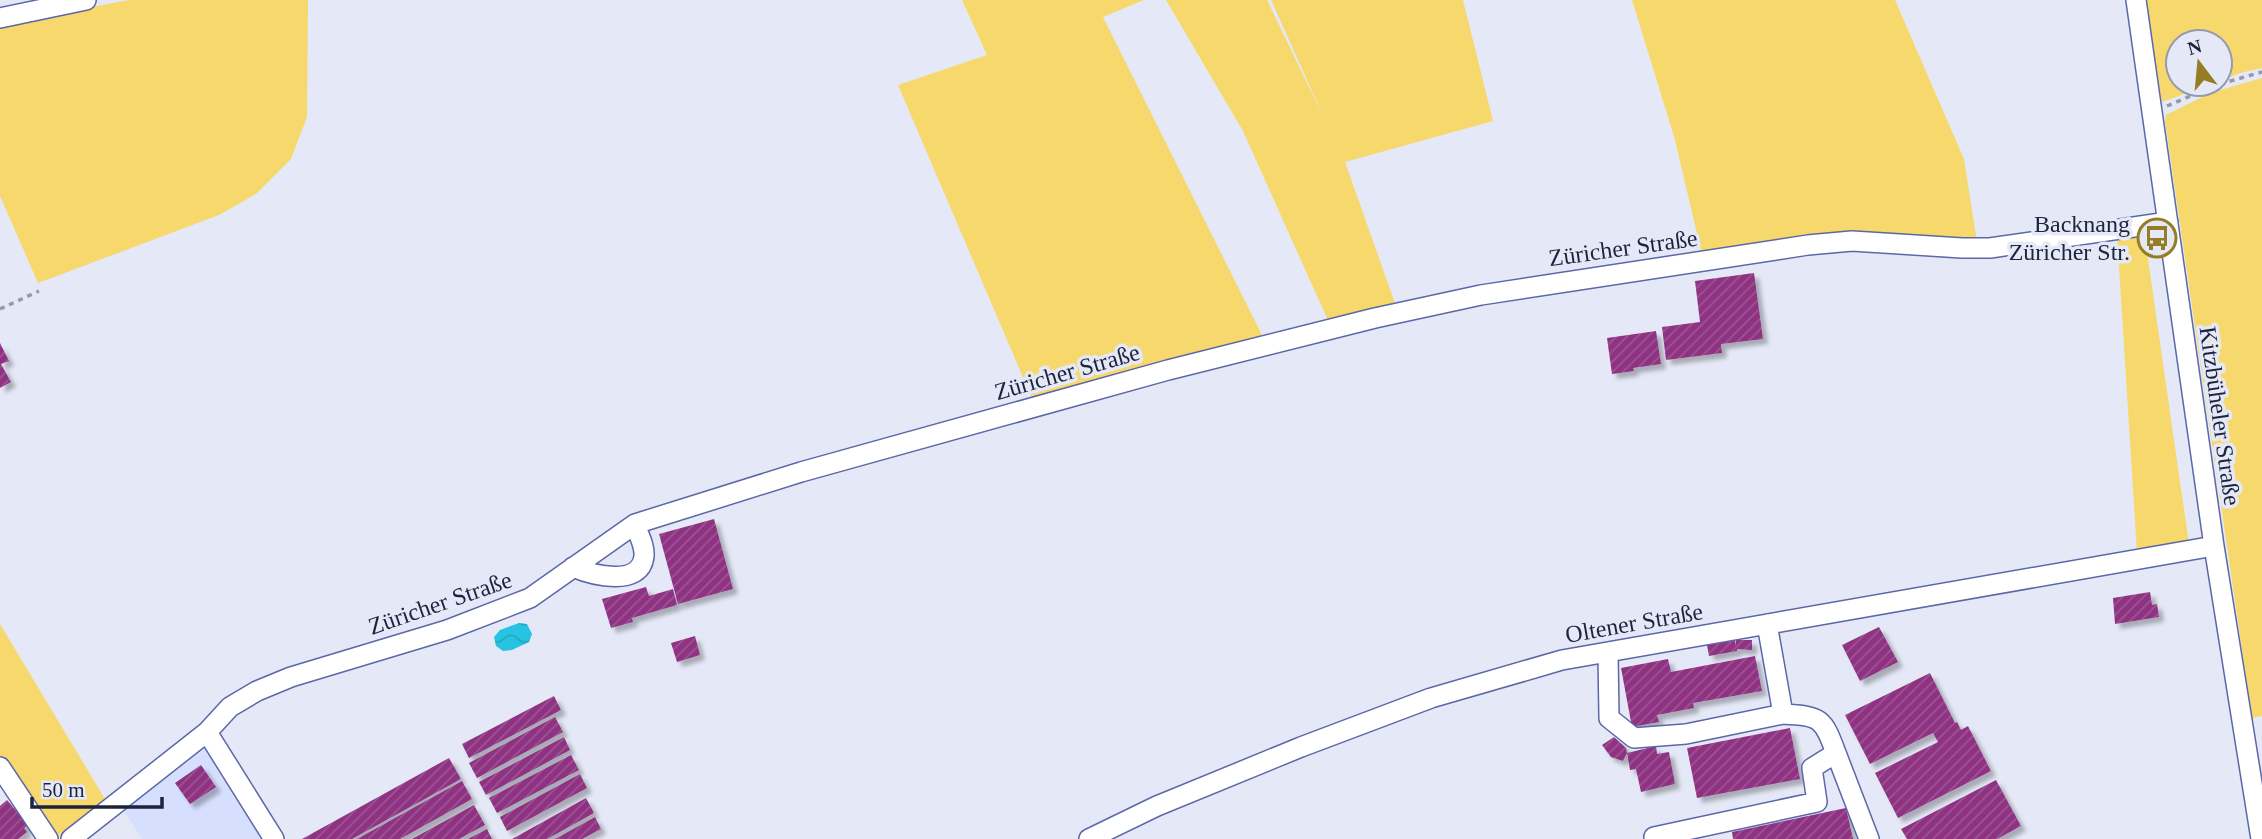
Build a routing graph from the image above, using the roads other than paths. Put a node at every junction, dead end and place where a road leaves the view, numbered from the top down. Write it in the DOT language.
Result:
graph roads {
  1 [pos="86,0"];
  2 [pos="2136,0"];
  3 [pos="0,18"];
  4 [pos="2168,222"];
  5 [pos="635,524"];
  6 [pos="2214,546"];
  7 [pos="573,567"];
  8 [pos="1767,624"];
  9 [pos="1608,653"];
  10 [pos="1783,714"];
  11 [pos="207,732"];
  12 [pos="1836,753"];
  13 [pos="0,768"];
  14 [pos="1654,837"];
  15 [pos="48,839"];
  16 [pos="71,839"];
  17 [pos="274,839"];
  18 [pos="1088,839"];
  19 [pos="1869,839"];
  20 [pos="2261,839"];
  1 -- 3 [label="street"];
  2 -- 4 [label="street, Kitzbüheler Straße"];
  4 -- 5 [label="street, Züricher Straße"];
  4 -- 6 [label="street, Kitzbüheler Straße"];
  5 -- 7 [label="street, Züricher Straße"];
  5 -- 7 [label="street"];
  6 -- 8 [label="street, Oltener Straße"];
  6 -- 20 [label="street, Kitzbüheler Straße"];
  7 -- 11 [label="street, Züricher Straße"];
  8 -- 9 [label="street, Oltener Straße"];
  8 -- 10 [label="street"];
  9 -- 10 [label="street"];
  9 -- 18 [label="street, Oltener Straße"];
  10 -- 12 [label="street"];
  11 -- 16 [label="street, Züricher Straße"];
  11 -- 17 [label="street"];
  12 -- 14 [label="street"];
  12 -- 19 [label="street"];
  13 -- 15 [label="street"];
}
